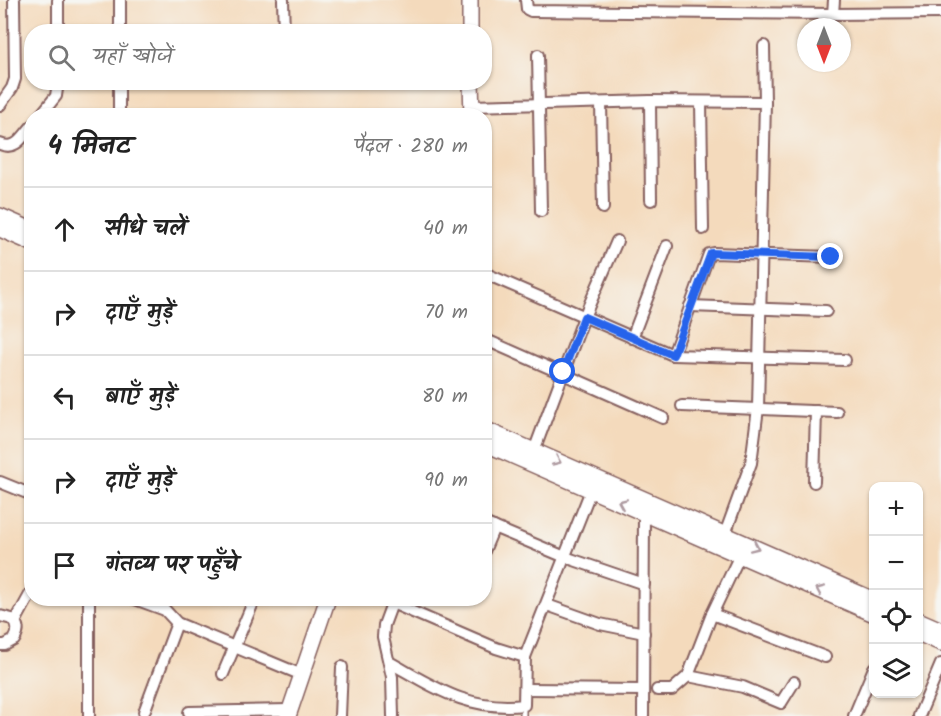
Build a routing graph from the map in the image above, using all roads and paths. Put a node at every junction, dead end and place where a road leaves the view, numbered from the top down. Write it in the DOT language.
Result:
graph roads {
  1 [pos="14,0"];
  2 [pos="58,0"];
  3 [pos="120,0"];
  4 [pos="283,0"];
  5 [pos="470,0"];
  6 [pos="526,0"];
  7 [pos="834,0"];
  8 [pos="941,12"];
  9 [pos="833,14"];
  10 [pos="58,24"];
  11 [pos="120,24"];
  12 [pos="284,24"];
  13 [pos="470,24"];
  14 [pos="764,46"];
  15 [pos="538,55"];
  16 [pos="57,90"];
  17 [pos="119,90"];
  18 [pos="471,90"];
  19 [pos="650,101"];
  20 [pos="701,102"];
  21 [pos="765,102"];
  22 [pos="601,103"];
  23 [pos="539,104"];
  24 [pos="0,105"];
  25 [pos="46,108"];
  26 [pos="119,108"];
  27 [pos="472,108"];
  28 [pos="492,109"];
  29 [pos="24,135"];
  30 [pos="0,144"];
  31 [pos="651,200"];
  32 [pos="603,208"];
  33 [pos="541,211"];
  34 [pos="0,216"];
  35 [pos="24,226"];
  36 [pos="0,229"];
  37 [pos="703,229"];
  38 [pos="24,240"];
  39 [pos="617,241"];
  40 [pos="667,246"];
  41 [pos="763,256"];
  42 [pos="831,257"];
  43 [pos="492,276"];
  44 [pos="690,306"];
  45 [pos="761,308"];
  46 [pos="826,311"];
  47 [pos="584,317"];
  48 [pos="632,338"];
  49 [pos="492,342"];
  50 [pos="673,355"];
  51 [pos="759,358"];
  52 [pos="845,360"];
  53 [pos="563,372"];
  54 [pos="682,406"];
  55 [pos="758,408"];
  56 [pos="816,411"];
  57 [pos="837,411"];
  58 [pos="663,418"];
  59 [pos="492,433"];
  60 [pos="492,447"];
  61 [pos="534,451"];
  62 [pos="0,482"];
  63 [pos="814,482"];
  64 [pos="591,490"];
  65 [pos="24,492"];
  66 [pos="644,512"];
  67 [pos="492,526"];
  68 [pos="725,534"];
  69 [pos="740,555"];
  70 [pos="565,557"];
  71 [pos="644,584"];
  72 [pos="869,598"];
  73 [pos="547,605"];
  74 [pos="24,606"];
  75 [pos="89,606"];
  76 [pos="154,606"];
  77 [pos="252,606"];
  78 [pos="325,606"];
  79 [pos="391,606"];
  80 [pos="404,606"];
  81 [pos="869,612"];
  82 [pos="712,614"];
  83 [pos="0,616"];
  84 [pos="15,622"];
  85 [pos="923,622"];
  86 [pos="177,623"];
  87 [pos="941,630"];
  88 [pos="644,633"];
  89 [pos="923,635"];
  90 [pos="941,643"];
  91 [pos="0,645"];
  92 [pos="235,647"];
  93 [pos="525,657"];
  94 [pos="825,657"];
  95 [pos="389,662"];
  96 [pos="941,664"];
  97 [pos="342,668"];
  98 [pos="223,674"];
  99 [pos="302,675"];
  100 [pos="688,676"];
  101 [pos="869,678"];
  102 [pos="794,682"];
  103 [pos="526,689"];
  104 [pos="643,690"];
  105 [pos="657,690"];
  106 [pos="523,711"];
  107 [pos="144,712"];
  108 [pos="189,712"];
  109 [pos="289,713"];
  110 [pos="89,716"];
  111 [pos="340,716"];
  112 [pos="393,716"];
  113 [pos="644,716"];
  114 [pos="854,716"];
  115 [pos="919,716"];
  1 -- 24 [label="street"];
  2 -- 10 [label="street"];
  3 -- 11 [label="street"];
  4 -- 12 [label="street"];
  5 -- 13 [label="main road"];
  6 -- 9 [label="street"];
  7 -- 9 [label="street"];
  8 -- 9 [label="street"];
  14 -- 21 [label="street"];
  15 -- 23 [label="street"];
  16 -- 25 [label="street"];
  17 -- 26 [label="street"];
  18 -- 27 [label="main road"];
  19 -- 20 [label="street"];
  19 -- 22 [label="street"];
  19 -- 31 [label="street"];
  20 -- 21 [label="street"];
  20 -- 37 [label="street"];
  21 -- 41 [label="street"];
  22 -- 23 [label="street"];
  22 -- 32 [label="street"];
  23 -- 28 [label="street"];
  23 -- 33 [label="street"];
  29 -- 30 [label="street"];
  34 -- 35 [label="main road"];
  36 -- 38 [label="main road"];
  39 -- 47 [label="street"];
  40 -- 48 [label="street"];
  41 -- 42 [label="street"];
  41 -- 44 [label="street"];
  41 -- 45 [label="street"];
  43 -- 47 [label="street"];
  44 -- 45 [label="street"];
  44 -- 50 [label="street"];
  45 -- 46 [label="street"];
  45 -- 51 [label="street"];
  47 -- 48 [label="street"];
  47 -- 53 [label="street"];
  48 -- 50 [label="street"];
  49 -- 53 [label="street"];
  50 -- 51 [label="street"];
  51 -- 52 [label="street"];
  51 -- 55 [label="street"];
  53 -- 58 [label="street"];
  53 -- 61 [label="street"];
  54 -- 55 [label="street"];
  55 -- 56 [label="street"];
  55 -- 68 [label="street"];
  56 -- 57 [label="street"];
  56 -- 63 [label="street"];
  59 -- 61 [label="main road"];
  60 -- 64 [label="main road"];
  61 -- 68 [label="main road, one-way"];
  62 -- 65 [label="street"];
  66 -- 64 [label="main road, one-way"];
  64 -- 70 [label="street"];
  66 -- 69 [label="main road"];
  66 -- 71 [label="street"];
  67 -- 70 [label="street"];
  68 -- 72 [label="main road, one-way"];
  81 -- 69 [label="main road, one-way"];
  69 -- 82 [label="street"];
  70 -- 71 [label="street"];
  70 -- 73 [label="street"];
  71 -- 88 [label="street"];
  73 -- 88 [label="street"];
  73 -- 93 [label="street"];
  74 -- 84 [label="street"];
  75 -- 110 [label="street"];
  76 -- 86 [label="street"];
  77 -- 92 [label="street"];
  78 -- 99 [label="main road"];
  79 -- 95 [label="street"];
  80 -- 93 [label="street"];
  82 -- 94 [label="street"];
  82 -- 100 [label="street"];
  83 -- 84 [label="street"];
  84 -- 91 [label="street"];
  85 -- 87 [label="main road"];
  86 -- 92 [label="street"];
  86 -- 107 [label="street"];
  88 -- 104 [label="street"];
  89 -- 90 [label="main road"];
  92 -- 98 [label="street"];
  92 -- 99 [label="street"];
  93 -- 103 [label="street"];
  95 -- 106 [label="street"];
  95 -- 112 [label="street"];
  96 -- 115 [label="street"];
  97 -- 111 [label="street"];
  99 -- 109 [label="main road"];
  100 -- 102 [label="street"];
  100 -- 105 [label="street"];
  101 -- 114 [label="street"];
  103 -- 104 [label="street"];
  103 -- 106 [label="street"];
  104 -- 113 [label="street"];
  108 -- 109 [label="street"];
}
